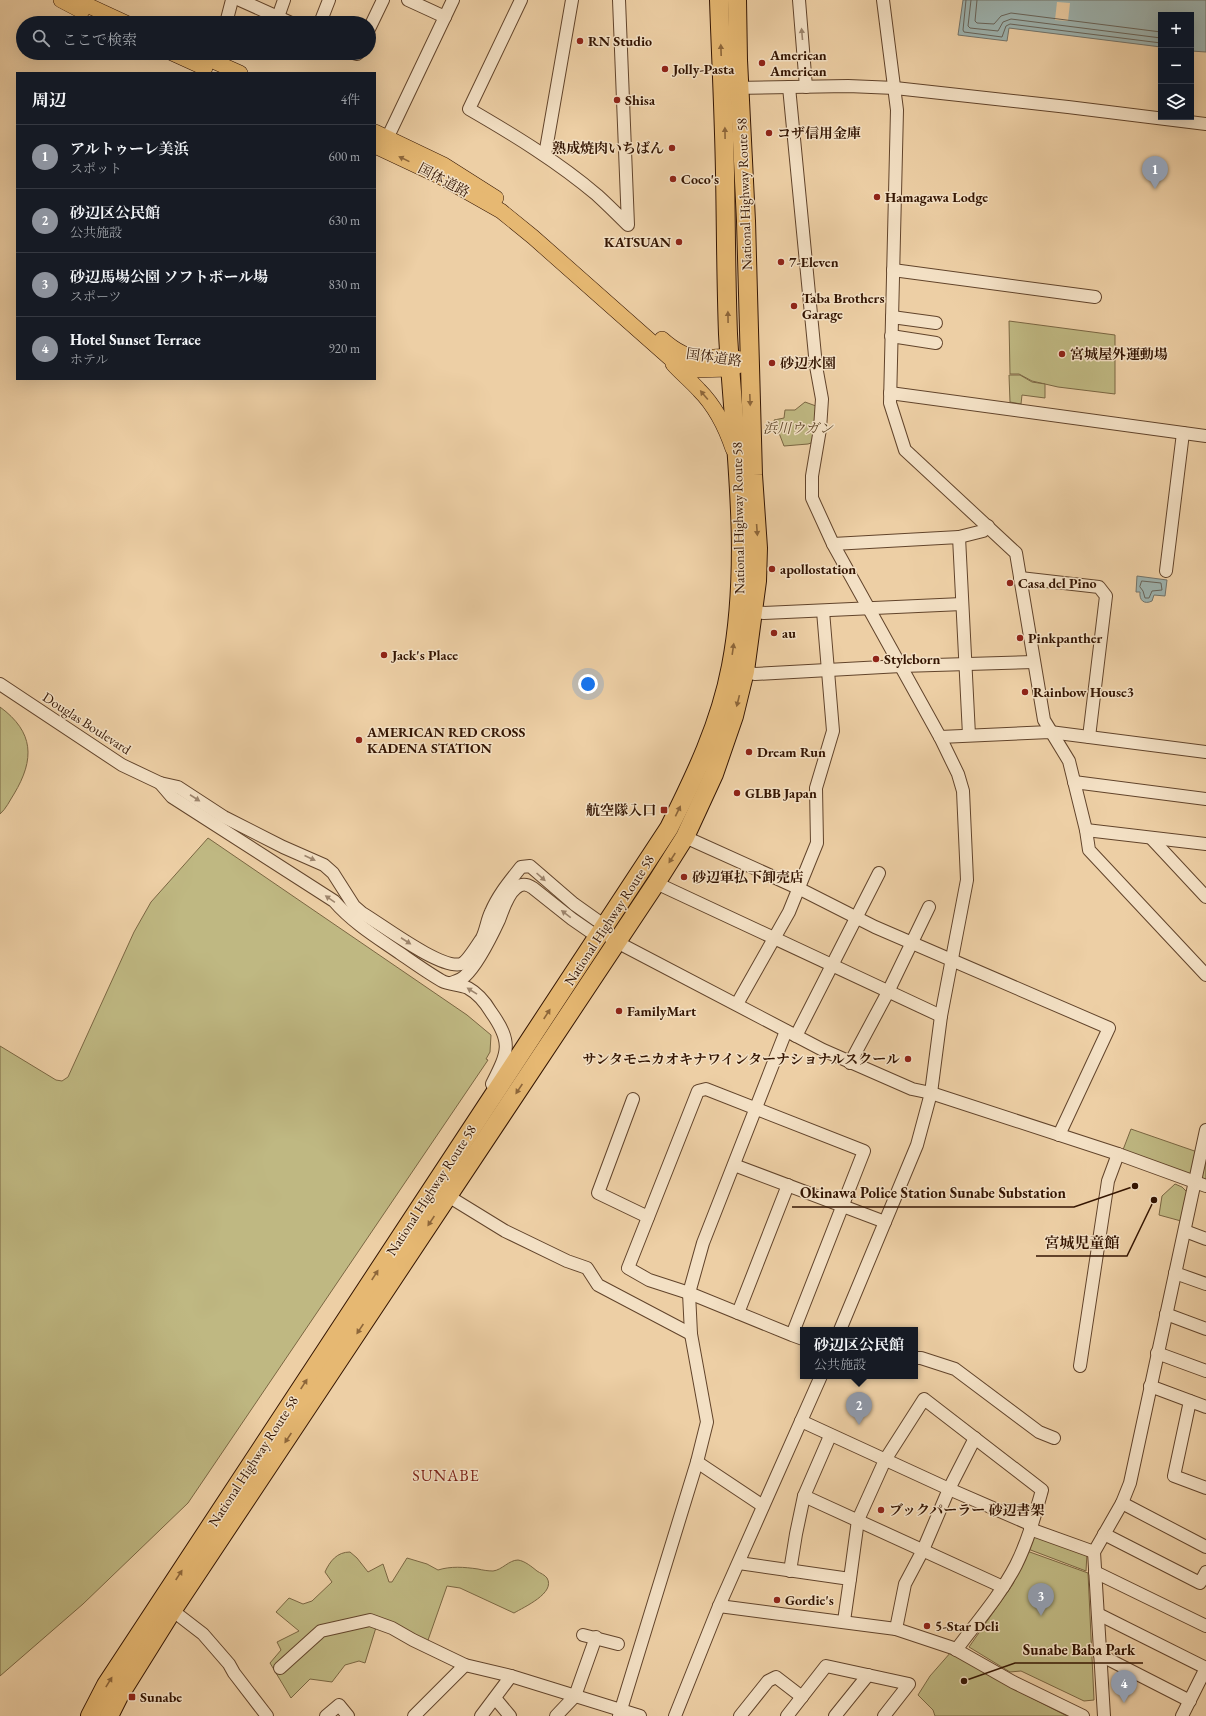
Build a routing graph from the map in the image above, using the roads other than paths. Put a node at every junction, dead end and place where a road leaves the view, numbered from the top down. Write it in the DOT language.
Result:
graph roads {
  1 [pos="61,0"];
  2 [pos="76,0"];
  3 [pos="232,0"];
  4 [pos="240,0"];
  5 [pos="284,0"];
  6 [pos="329,0"];
  7 [pos="382,0"];
  8 [pos="408,0"];
  9 [pos="453,0"];
  10 [pos="521,0"];
  11 [pos="572,0"];
  12 [pos="619,0"];
  13 [pos="719,0"];
  14 [pos="737,0"];
  15 [pos="799,0"];
  16 [pos="883,0"];
  17 [pos="92,16"];
  18 [pos="111,16"];
  19 [pos="228,16"];
  20 [pos="276,16"];
  21 [pos="278,16"];
  22 [pos="323,16"];
  23 [pos="375,16"];
  24 [pos="445,18"];
  25 [pos="203,60"];
  26 [pos="216,63"];
  27 [pos="238,72"];
  28 [pos="789,87"];
  29 [pos="806,87"];
  30 [pos="731,88"];
  31 [pos="895,88"];
  32 [pos="1206,124"];
  33 [pos="380,141"];
  34 [pos="545,155"];
  35 [pos="893,270"];
  36 [pos="1094,297"];
  37 [pos="892,317"];
  38 [pos="936,323"];
  39 [pos="892,336"];
  40 [pos="936,343"];
  41 [pos="662,353"];
  42 [pos="730,362"];
  43 [pos="749,362"];
  44 [pos="890,393"];
  45 [pos="1183,433"];
  46 [pos="1206,436"];
  47 [pos="738,467"];
  48 [pos="988,526"];
  49 [pos="959,537"];
  50 [pos="833,544"];
  51 [pos="1166,571"];
  52 [pos="1020,578"];
  53 [pos="962,604"];
  54 [pos="869,609"];
  55 [pos="753,611"];
  56 [pos="823,611"];
  57 [pos="1034,662"];
  58 [pos="965,664"];
  59 [pos="901,666"];
  60 [pos="745,671"];
  61 [pos="828,672"];
  62 [pos="0,684"];
  63 [pos="1050,732"];
  64 [pos="969,735"];
  65 [pos="940,737"];
  66 [pos="1089,737"];
  67 [pos="1206,752"];
  68 [pos="1074,782"];
  69 [pos="160,783"];
  70 [pos="1206,799"];
  71 [pos="1086,830"];
  72 [pos="685,837"];
  73 [pos="1151,838"];
  74 [pos="1206,844"];
  75 [pos="879,873"];
  76 [pos="656,883"];
  77 [pos="798,888"];
  78 [pos="1206,897"];
  79 [pos="929,907"];
  80 [pos="856,917"];
  81 [pos="373,924"];
  82 [pos="602,931"];
  83 [pos="774,939"];
  84 [pos="912,942"];
  85 [pos="617,943"];
  86 [pos="951,959"];
  87 [pos="832,966"];
  88 [pos="1206,975"];
  89 [pos="452,983"];
  90 [pos="888,992"];
  91 [pos="737,1004"];
  92 [pos="941,1016"];
  93 [pos="791,1033"];
  94 [pos="850,1063"];
  95 [pos="931,1093"];
  96 [pos="633,1099"];
  97 [pos="756,1109"];
  98 [pos="1206,1130"];
  99 [pos="1059,1134"];
  100 [pos="460,1146"];
  101 [pos="1118,1154"];
  102 [pos="734,1165"];
  103 [pos="1201,1184"];
  104 [pos="788,1185"];
  105 [pos="448,1196"];
  106 [pos="841,1205"];
  107 [pos="648,1216"];
  108 [pos="885,1222"];
  109 [pos="1185,1231"];
  110 [pos="1206,1239"];
  111 [pos="1175,1273"];
  112 [pos="1206,1284"];
  113 [pos="688,1293"];
  114 [pos="738,1313"];
  115 [pos="1166,1314"];
  116 [pos="801,1327"];
  117 [pos="841,1327"];
  118 [pos="1206,1329"];
  119 [pos="691,1334"];
  120 [pos="798,1337"];
  121 [pos="1157,1353"];
  122 [pos="918,1358"];
  123 [pos="1080,1366"];
  124 [pos="1206,1371"];
  125 [pos="819,1379"];
  126 [pos="1150,1386"];
  127 [pos="1190,1401"];
  128 [pos="1206,1407"];
  129 [pos="801,1421"];
  130 [pos="830,1436"];
  131 [pos="975,1438"];
  132 [pos="1054,1438"];
  133 [pos="885,1460"];
  134 [pos="697,1462"];
  135 [pos="1206,1488"];
  136 [pos="949,1489"];
  137 [pos="804,1496"];
  138 [pos="1122,1503"];
  139 [pos="763,1506"];
  140 [pos="858,1520"];
  141 [pos="1031,1527"];
  142 [pos="1104,1534"];
  143 [pos="1206,1547"];
  144 [pos="923,1550"];
  145 [pos="1094,1552"];
  146 [pos="739,1563"];
  147 [pos="790,1571"];
  148 [pos="1095,1572"];
  149 [pos="1206,1572"];
  150 [pos="850,1579"];
  151 [pos="1003,1587"];
  152 [pos="719,1606"];
  153 [pos="167,1607"];
  154 [pos="1098,1614"];
  155 [pos="844,1621"];
  156 [pos="1206,1626"];
  157 [pos="896,1629"];
  158 [pos="583,1635"];
  159 [pos="596,1638"];
  160 [pos="618,1644"];
  161 [pos="956,1650"];
  162 [pos="1100,1655"];
  163 [pos="466,1665"];
  164 [pos="280,1668"];
  165 [pos="1206,1668"];
  166 [pos="868,1675"];
  167 [pos="510,1676"];
  168 [pos="575,1696"];
  169 [pos="802,1697"];
  170 [pos="495,1698"];
  171 [pos="1190,1701"];
  172 [pos="620,1713"];
  173 [pos="90,1716"];
  174 [pos="108,1716"];
  175 [pos="267,1716"];
  176 [pos="326,1716"];
  177 [pos="348,1716"];
  178 [pos="414,1716"];
  179 [pos="481,1716"];
  180 [pos="510,1716"];
  181 [pos="556,1716"];
  182 [pos="640,1716"];
  183 [pos="675,1716"];
  184 [pos="740,1716"];
  185 [pos="787,1716"];
  186 [pos="835,1716"];
  187 [pos="884,1716"];
  188 [pos="1083,1716"];
  189 [pos="1104,1716"];
  190 [pos="1182,1716"];
  1 -- 17 [label="main road"];
  2 -- 18 [label="main road"];
  3 -- 19 [label="street"];
  4 -- 20 [label="street"];
  5 -- 21 [label="street"];
  6 -- 22 [label="street"];
  7 -- 23 [label="street"];
  8 -- 24 [label="street"];
  9 -- 24 [label="street"];
  10 -- 34 [label="street"];
  11 -- 34 [label="street"];
  12 -- 34 [label="street"];
  30 -- 13 [label="highway, National Highway Route 58, one-way"];
  14 -- 30 [label="highway, National Highway Route 58"];
  29 -- 15 [label="street, one-way"];
  16 -- 31 [label="street"];
  24 -- 33 [label="street"];
  25 -- 26 [label="main road"];
  26 -- 27 [label="main road"];
  28 -- 29 [label="street"];
  28 -- 30 [label="street"];
  28 -- 50 [label="street"];
  29 -- 31 [label="street"];
  42 -- 30 [label="highway, National Highway Route 58, one-way"];
  30 -- 43 [label="highway, National Highway Route 58"];
  31 -- 32 [label="street"];
  31 -- 35 [label="street"];
  41 -- 33 [label="main road, 国体道路, one-way"];
  33 -- 42 [label="main road, 国体道路"];
  35 -- 36 [label="street"];
  35 -- 37 [label="street"];
  37 -- 38 [label="street"];
  37 -- 39 [label="street"];
  39 -- 40 [label="street"];
  39 -- 44 [label="street"];
  41 -- 42 [label="main road, 国体道路"];
  47 -- 41 [label="main road, one-way"];
  42 -- 43 [label="main road, 国体道路"];
  42 -- 47 [label="highway, National Highway Route 58"];
  43 -- 55 [label="highway, National Highway Route 58, one-way"];
  44 -- 45 [label="street"];
  44 -- 48 [label="street"];
  45 -- 46 [label="street"];
  45 -- 51 [label="street"];
  82 -- 47 [label="highway, National Highway Route 58, one-way"];
  48 -- 49 [label="street"];
  48 -- 52 [label="street"];
  49 -- 50 [label="street"];
  49 -- 53 [label="street"];
  50 -- 54 [label="street"];
  52 -- 57 [label="street"];
  52 -- 66 [label="street"];
  53 -- 54 [label="street"];
  53 -- 58 [label="street"];
  54 -- 56 [label="street"];
  54 -- 59 [label="street"];
  55 -- 56 [label="street"];
  55 -- 60 [label="highway, National Highway Route 58"];
  56 -- 61 [label="street"];
  57 -- 58 [label="street"];
  57 -- 63 [label="street"];
  58 -- 59 [label="street"];
  58 -- 64 [label="street"];
  59 -- 61 [label="street"];
  59 -- 65 [label="street"];
  60 -- 61 [label="street"];
  60 -- 72 [label="highway, National Highway Route 58, one-way"];
  61 -- 77 [label="street"];
  62 -- 69 [label="street, Douglas Boulevard"];
  63 -- 64 [label="street"];
  63 -- 66 [label="street"];
  63 -- 68 [label="street"];
  64 -- 65 [label="street"];
  65 -- 86 [label="street"];
  66 -- 67 [label="street"];
  68 -- 70 [label="street"];
  68 -- 71 [label="street"];
  81 -- 69 [label="street, one-way"];
  69 -- 81 [label="street, one-way"];
  71 -- 73 [label="street"];
  71 -- 88 [label="street"];
  72 -- 76 [label="highway, National Highway Route 58, one-way"];
  72 -- 77 [label="street"];
  73 -- 74 [label="street"];
  73 -- 78 [label="street"];
  75 -- 80 [label="street"];
  76 -- 83 [label="street"];
  76 -- 85 [label="highway, National Highway Route 58"];
  77 -- 80 [label="street"];
  77 -- 83 [label="street"];
  79 -- 84 [label="street"];
  80 -- 84 [label="street"];
  80 -- 87 [label="street"];
  81 -- 82 [label="street, one-way"];
  81 -- 89 [label="street"];
  82 -- 85 [label="street"];
  82 -- 89 [label="street, one-way"];
  100 -- 82 [label="highway, National Highway Route 58, one-way"];
  83 -- 87 [label="street"];
  83 -- 91 [label="street"];
  84 -- 86 [label="street"];
  84 -- 90 [label="street"];
  85 -- 91 [label="street"];
  85 -- 105 [label="highway, National Highway Route 58, one-way"];
  86 -- 92 [label="street"];
  86 -- 99 [label="street"];
  87 -- 90 [label="street"];
  87 -- 93 [label="street"];
  100 -- 89 [label="street, one-way"];
  90 -- 92 [label="street"];
  90 -- 94 [label="street"];
  91 -- 93 [label="street"];
  92 -- 95 [label="street"];
  93 -- 94 [label="street"];
  93 -- 97 [label="street"];
  94 -- 95 [label="street"];
  95 -- 99 [label="street"];
  95 -- 108 [label="street"];
  96 -- 107 [label="street"];
  97 -- 102 [label="street"];
  97 -- 106 [label="street"];
  97 -- 107 [label="street"];
  98 -- 103 [label="street"];
  99 -- 101 [label="street"];
  153 -- 100 [label="highway, National Highway Route 58, one-way"];
  101 -- 103 [label="street"];
  101 -- 123 [label="street"];
  102 -- 104 [label="street"];
  102 -- 113 [label="street"];
  103 -- 109 [label="street"];
  104 -- 106 [label="street"];
  104 -- 114 [label="street"];
  105 -- 119 [label="street"];
  105 -- 153 [label="highway, National Highway Route 58, one-way"];
  106 -- 108 [label="street"];
  106 -- 116 [label="street"];
  107 -- 113 [label="street"];
  108 -- 117 [label="street"];
  109 -- 110 [label="street"];
  109 -- 111 [label="street"];
  111 -- 112 [label="street"];
  111 -- 115 [label="street"];
  113 -- 114 [label="street"];
  113 -- 119 [label="street"];
  114 -- 120 [label="street"];
  115 -- 118 [label="street"];
  115 -- 121 [label="street"];
  119 -- 134 [label="street"];
  121 -- 124 [label="street"];
  121 -- 126 [label="street"];
  122 -- 132 [label="street"];
  125 -- 129 [label="street"];
  126 -- 127 [label="street"];
  126 -- 138 [label="street"];
  127 -- 128 [label="street"];
  127 -- 135 [label="street"];
  129 -- 130 [label="street"];
  129 -- 139 [label="street"];
  130 -- 133 [label="street"];
  130 -- 137 [label="street"];
  131 -- 133 [label="street"];
  131 -- 136 [label="street"];
  131 -- 141 [label="street"];
  133 -- 136 [label="street"];
  133 -- 140 [label="street"];
  134 -- 139 [label="street"];
  134 -- 172 [label="street"];
  136 -- 141 [label="street"];
  136 -- 144 [label="street"];
  137 -- 140 [label="street"];
  137 -- 147 [label="street"];
  138 -- 142 [label="street"];
  138 -- 143 [label="street"];
  139 -- 146 [label="street"];
  140 -- 144 [label="street"];
  140 -- 150 [label="street"];
  141 -- 145 [label="street"];
  141 -- 151 [label="street"];
  142 -- 145 [label="street"];
  142 -- 149 [label="street"];
  144 -- 151 [label="street"];
  144 -- 157 [label="street"];
  145 -- 148 [label="street"];
  146 -- 147 [label="street"];
  146 -- 152 [label="street"];
  147 -- 150 [label="street"];
  148 -- 154 [label="street"];
  148 -- 156 [label="street"];
  150 -- 155 [label="street"];
  151 -- 161 [label="street"];
  152 -- 155 [label="street"];
  152 -- 183 [label="street"];
  173 -- 153 [label="highway, National Highway Route 58, one-way"];
  153 -- 174 [label="highway, National Highway Route 58"];
  153 -- 175 [label="street"];
  154 -- 162 [label="street"];
  154 -- 165 [label="street"];
  155 -- 157 [label="street"];
  157 -- 161 [label="street"];
  158 -- 159 [label="street"];
  159 -- 160 [label="street"];
  159 -- 168 [label="street"];
  161 -- 188 [label="street"];
  162 -- 171 [label="street"];
  162 -- 189 [label="street"];
  163 -- 164 [label="street"];
  163 -- 167 [label="street"];
  163 -- 178 [label="street"];
  165 -- 171 [label="street"];
  166 -- 169 [label="street"];
  166 -- 186 [label="street"];
  166 -- 187 [label="street"];
  167 -- 168 [label="street"];
  167 -- 170 [label="street"];
  168 -- 172 [label="street"];
  168 -- 181 [label="street"];
  169 -- 184 [label="street"];
  169 -- 185 [label="street"];
  170 -- 179 [label="street"];
  170 -- 180 [label="street"];
  171 -- 190 [label="street"];
  172 -- 182 [label="street"];
  176 -- 177 [label="street"];
}
